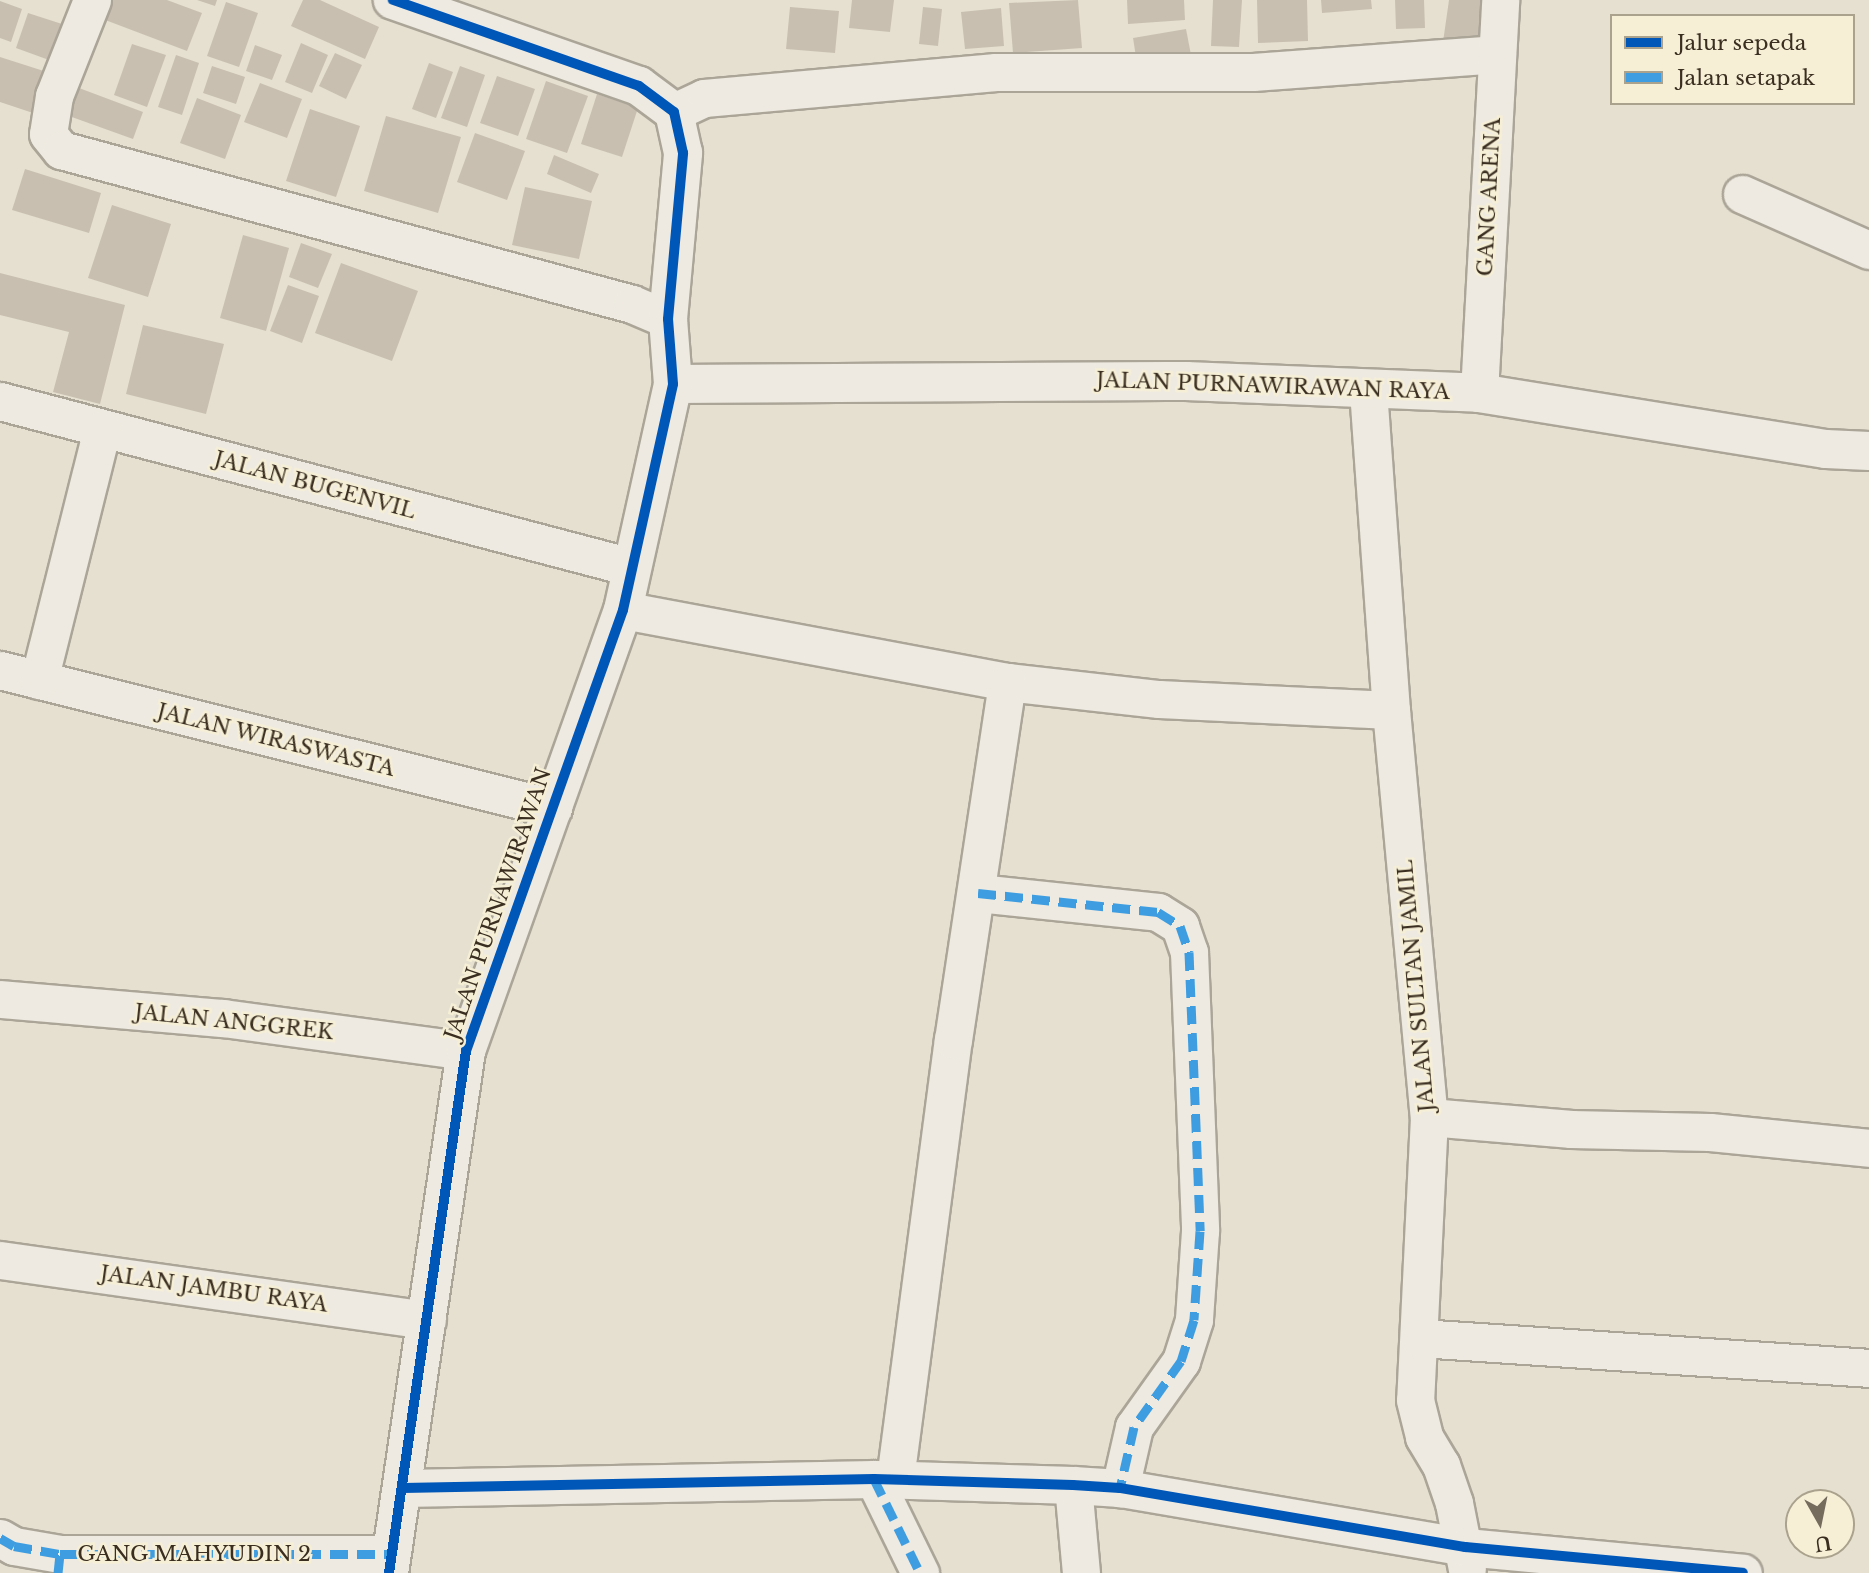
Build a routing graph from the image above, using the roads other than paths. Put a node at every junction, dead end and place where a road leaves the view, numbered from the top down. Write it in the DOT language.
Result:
graph roads {
  1 [pos="92,0"];
  2 [pos="393,0"];
  3 [pos="1500,0"];
  4 [pos="1496,54"];
  5 [pos="674,112"];
  6 [pos="1742,194"];
  7 [pos="1869,250"];
  8 [pos="668,319"];
  9 [pos="673,384"];
  10 [pos="1368,390"];
  11 [pos="1479,393"];
  12 [pos="0,401"];
  13 [pos="102,429"];
  14 [pos="1869,452"];
  15 [pos="631,567"];
  16 [pos="623,610"];
  17 [pos="0,670"];
  18 [pos="39,680"];
  19 [pos="1007,681"];
  20 [pos="1391,710"];
  21 [pos="553,808"];
  22 [pos="978,892"];
  23 [pos="0,999"];
  24 [pos="467,1051"];
  25 [pos="1429,1117"];
  26 [pos="1869,1148"];
  27 [pos="0,1260"];
  28 [pos="427,1320"];
  29 [pos="1419,1338"];
  30 [pos="1869,1368"];
  31 [pos="884,1479"];
  32 [pos="1073,1485"];
  33 [pos="402,1488"];
  34 [pos="1120,1488"];
  35 [pos="0,1538"];
  36 [pos="1466,1560"];
  37 [pos="59,1563"];
  38 [pos="390,1564"];
  39 [pos="920,1573"];
  40 [pos="1081,1573"];
  41 [pos="1743,1573"];
  1 -- 8 [label="street"];
  2 -- 5 [label="street"];
  3 -- 4 [label="street, GANG ARENA"];
  4 -- 5 [label="street"];
  4 -- 11 [label="street, GANG ARENA"];
  5 -- 8 [label="street, JALAN PURNAWIRAWAN"];
  6 -- 7 [label="street"];
  8 -- 9 [label="street, JALAN PURNAWIRAWAN"];
  9 -- 10 [label="street, JALAN PURNAWIRAWAN RAYA"];
  9 -- 15 [label="street, JALAN PURNAWIRAWAN"];
  10 -- 11 [label="street, JALAN PURNAWIRAWAN RAYA"];
  10 -- 20 [label="street, JALAN SULTAN JAMIL"];
  11 -- 14 [label="street, JALAN PURNAWIRAWAN RAYA"];
  12 -- 13 [label="street, JALAN BUGENVIL"];
  13 -- 15 [label="street, JALAN BUGENVIL"];
  13 -- 18 [label="street"];
  15 -- 16 [label="street, JALAN PURNAWIRAWAN"];
  16 -- 19 [label="street"];
  16 -- 21 [label="street, JALAN PURNAWIRAWAN"];
  17 -- 18 [label="street, JALAN WIRASWASTA"];
  18 -- 21 [label="street, JALAN WIRASWASTA"];
  19 -- 20 [label="street"];
  19 -- 22 [label="street"];
  20 -- 25 [label="street, JALAN SULTAN JAMIL"];
  21 -- 24 [label="street, JALAN PURNAWIRAWAN"];
  22 -- 31 [label="street"];
  22 -- 34 [label="street"];
  23 -- 24 [label="street, JALAN ANGGREK"];
  24 -- 28 [label="street, JALAN PURNAWIRAWAN"];
  25 -- 26 [label="street"];
  25 -- 29 [label="street, JALAN SULTAN JAMIL"];
  27 -- 28 [label="street, JALAN JAMBU RAYA"];
  28 -- 33 [label="street, JALAN PURNAWIRAWAN"];
  29 -- 30 [label="street"];
  29 -- 36 [label="street, JALAN SULTAN JAMIL"];
  31 -- 32 [label="street"];
  31 -- 33 [label="street"];
  31 -- 39 [label="street"];
  32 -- 34 [label="street"];
  32 -- 40 [label="street"];
  33 -- 38 [label="street, JALAN PURNAWIRAWAN"];
  34 -- 36 [label="street"];
  35 -- 37 [label="street, GANG MAHYUDIN 2"];
  36 -- 41 [label="street"];
  37 -- 38 [label="street, GANG MAHYUDIN 2"];
}
